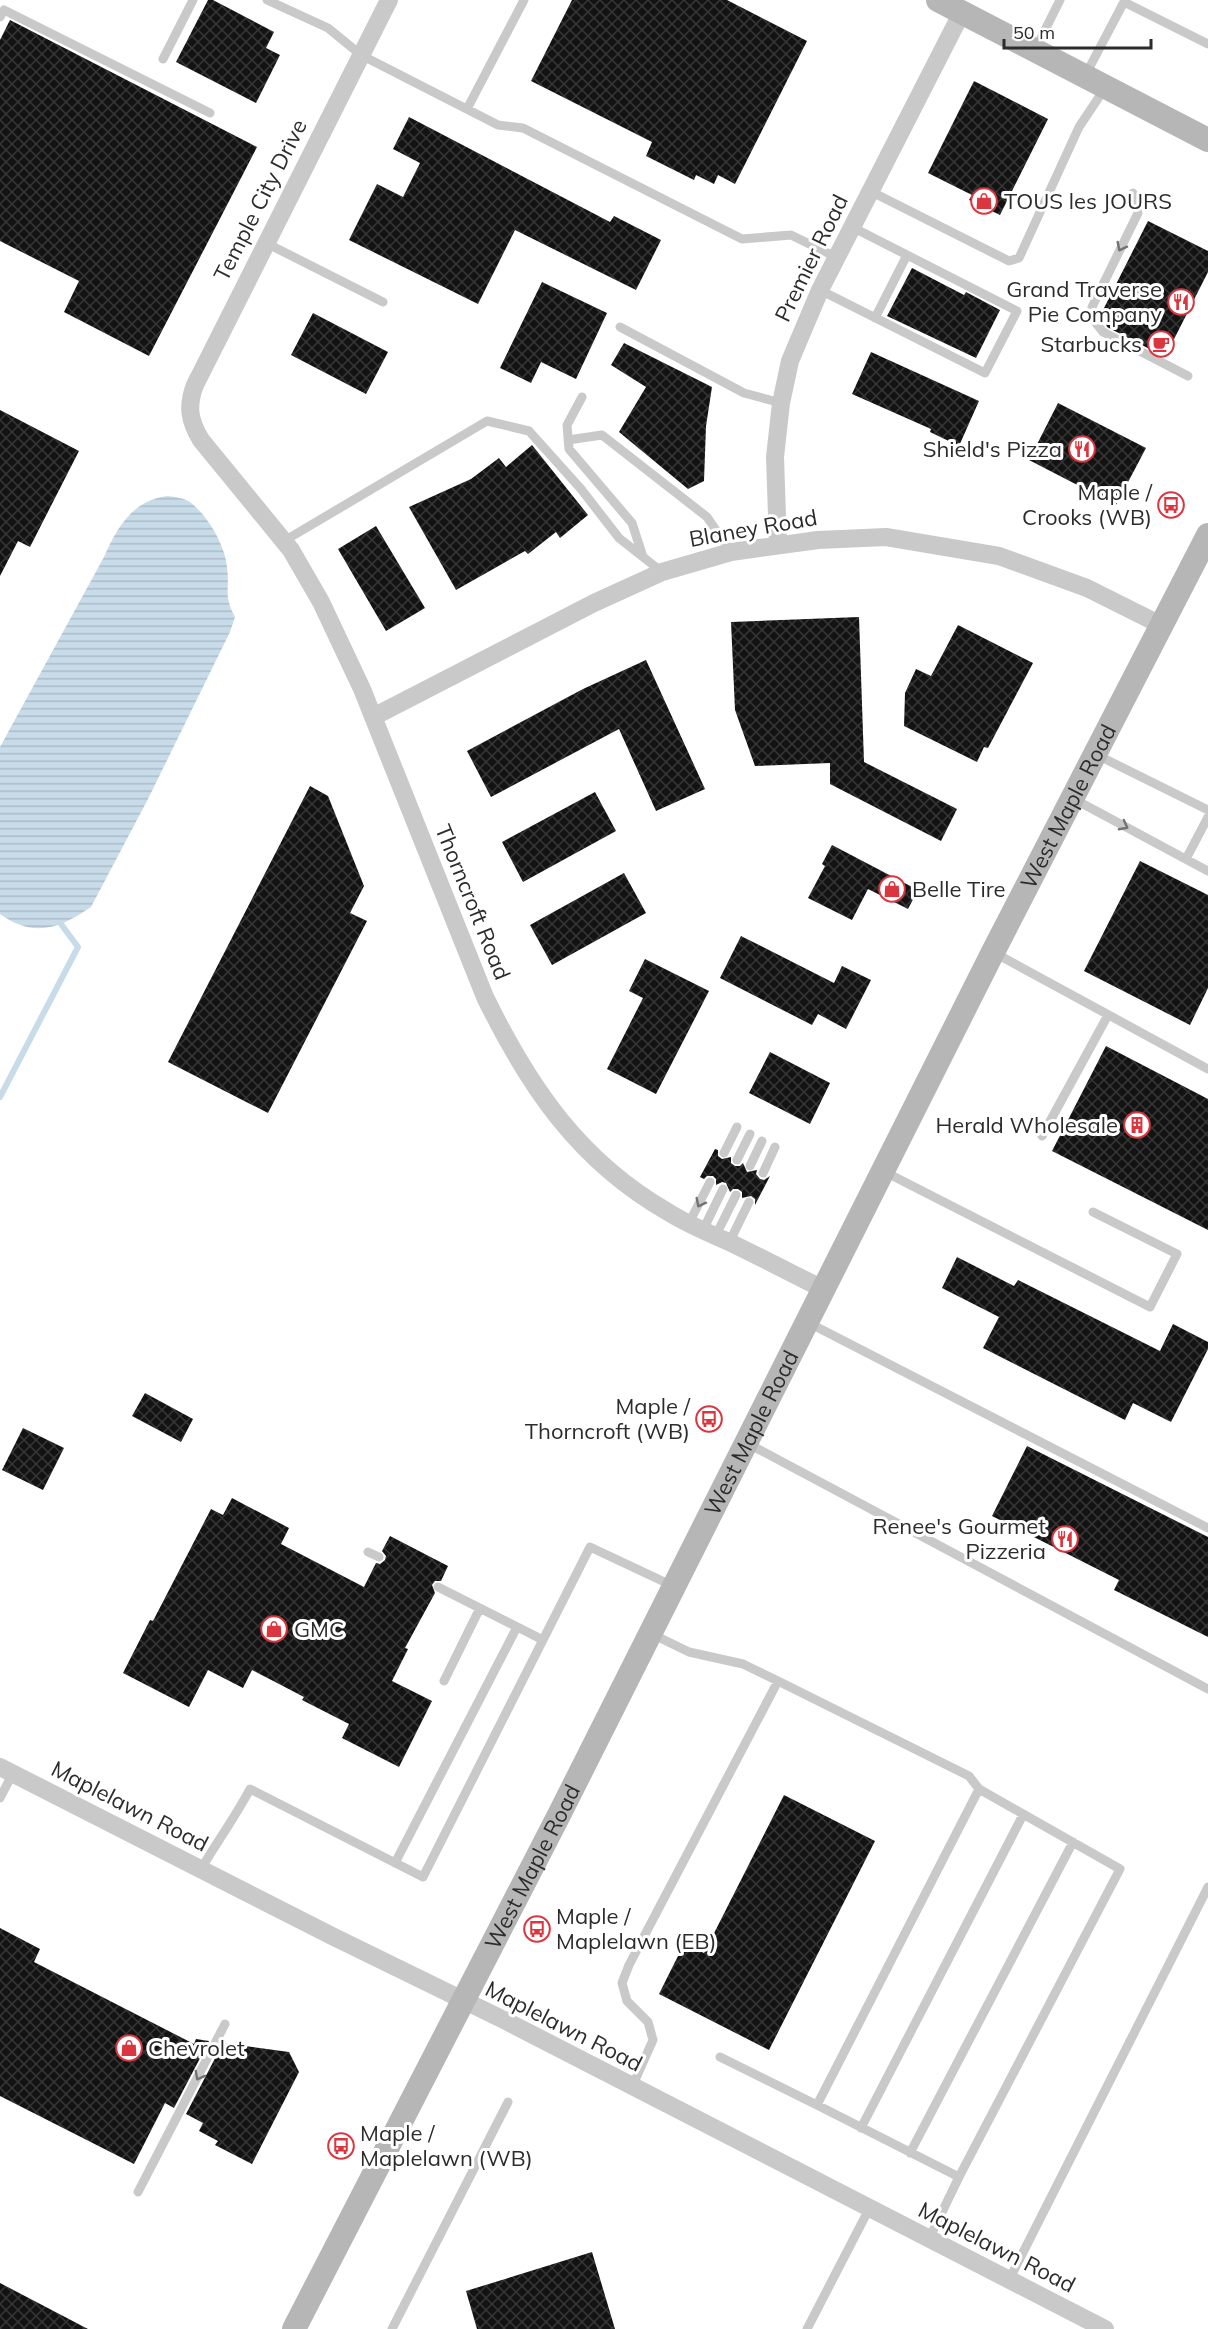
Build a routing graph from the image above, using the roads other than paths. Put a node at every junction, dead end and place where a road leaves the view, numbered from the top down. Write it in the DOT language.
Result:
graph roads {
  1 [pos="193,0"];
  2 [pos="267,0"];
  3 [pos="389,0"];
  4 [pos="524,0"];
  5 [pos="938,0"];
  6 [pos="1060,0"];
  7 [pos="1124,1"];
  8 [pos="962,12"];
  9 [pos="0,17"];
  10 [pos="1208,45"];
  11 [pos="1035,50"];
  12 [pos="361,55"];
  13 [pos="163,59"];
  14 [pos="1096,81"];
  15 [pos="467,109"];
  16 [pos="210,113"];
  17 [pos="1205,135"];
  18 [pos="870,190"];
  19 [pos="1133,193"];
  20 [pos="852,227"];
  21 [pos="266,243"];
  22 [pos="907,255"];
  23 [pos="836,257"];
  24 [pos="820,290"];
  25 [pos="383,302"];
  26 [pos="874,318"];
  27 [pos="620,327"];
  28 [pos="1188,376"];
  29 [pos="582,397"];
  30 [pos="781,404"];
  31 [pos="192,426"];
  32 [pos="568,440"];
  33 [pos="1208,536"];
  34 [pos="284,541"];
  35 [pos="778,545"];
  36 [pos="731,552"];
  37 [pos="643,556"];
  38 [pos="662,572"];
  39 [pos="1161,625"];
  40 [pos="373,717"];
  41 [pos="1095,754"];
  42 [pos="1072,798"];
  43 [pos="1208,810"];
  44 [pos="1208,817"];
  45 [pos="1186,859"];
  46 [pos="1208,871"];
  47 [pos="993,952"];
  48 [pos="1108,1015"];
  49 [pos="1208,1069"];
  50 [pos="737,1127"];
  51 [pos="750,1134"];
  52 [pos="1042,1136"];
  53 [pos="762,1141"];
  54 [pos="775,1147"];
  55 [pos="724,1153"];
  56 [pos="737,1160"];
  57 [pos="750,1166"];
  58 [pos="883,1171"];
  59 [pos="763,1173"];
  60 [pos="710,1182"];
  61 [pos="723,1189"];
  62 [pos="736,1195"];
  63 [pos="749,1202"];
  64 [pos="1093,1212"];
  65 [pos="709,1233"];
  66 [pos="823,1289"];
  67 [pos="806,1321"];
  68 [pos="745,1442"];
  69 [pos="1208,1528"];
  70 [pos="368,1552"];
  71 [pos="379,1557"];
  72 [pos="673,1586"];
  73 [pos="438,1587"];
  74 [pos="480,1608"];
  75 [pos="517,1627"];
  76 [pos="650,1633"];
  77 [pos="543,1640"];
  78 [pos="444,1681"];
  79 [pos="778,1681"];
  80 [pos="1208,1689"];
  81 [pos="6,1770"];
  82 [pos="979,1789"];
  83 [pos="0,1798"];
  84 [pos="1023,1815"];
  85 [pos="1073,1842"];
  86 [pos="395,1863"];
  87 [pos="201,1869"];
  88 [pos="1208,1887"];
  89 [pos="462,2001"];
  90 [pos="225,2024"];
  91 [pos="720,2056"];
  92 [pos="632,2087"];
  93 [pos="508,2102"];
  94 [pos="817,2105"];
  95 [pos="861,2128"];
  96 [pos="910,2153"];
  97 [pos="959,2177"];
  98 [pos="138,2192"];
  99 [pos="869,2209"];
  100 [pos="929,2239"];
  101 [pos="1009,2280"];
  102 [pos="294,2329"];
  103 [pos="392,2329"];
  104 [pos="807,2329"];
  105 [pos="1105,2329"];
  1 -- 13 [label="lane"];
  2 -- 12 [label="lane"];
  3 -- 12 [label="street, Temple City Drive"];
  4 -- 15 [label="lane"];
  5 -- 8 [label="main road"];
  6 -- 11 [label="lane"];
  7 -- 10 [label="lane"];
  7 -- 14 [label="lane"];
  8 -- 11 [label="main road"];
  8 -- 18 [label="street, Premier Road"];
  9 -- 16 [label="lane"];
  11 -- 14 [label="main road"];
  12 -- 15 [label="lane"];
  12 -- 21 [label="street, Temple City Drive"];
  14 -- 17 [label="main road"];
  14 -- 18 [label="lane"];
  15 -- 23 [label="lane"];
  18 -- 20 [label="street, Premier Road"];
  19 -- 28 [label="lane, one-way"];
  20 -- 22 [label="lane"];
  20 -- 23 [label="street, Premier Road"];
  21 -- 25 [label="lane"];
  21 -- 31 [label="street, Temple City Drive"];
  22 -- 26 [label="lane"];
  22 -- 26 [label="lane"];
  23 -- 24 [label="street, Premier Road"];
  24 -- 26 [label="lane"];
  24 -- 30 [label="street, Premier Road"];
  27 -- 30 [label="lane"];
  29 -- 32 [label="lane"];
  30 -- 35 [label="street, Premier Road"];
  31 -- 34 [label="street, Thorncroft Road"];
  32 -- 36 [label="lane"];
  32 -- 37 [label="lane"];
  33 -- 39 [label="main road, West Maple Road"];
  34 -- 37 [label="lane"];
  34 -- 40 [label="street, Thorncroft Road"];
  35 -- 36 [label="street, Blaney Road"];
  35 -- 39 [label="street, Blaney Road"];
  36 -- 38 [label="street, Blaney Road"];
  37 -- 38 [label="lane"];
  38 -- 40 [label="street, Blaney Road"];
  39 -- 41 [label="main road, West Maple Road"];
  40 -- 65 [label="street, Thorncroft Road"];
  41 -- 42 [label="main road, West Maple Road"];
  41 -- 43 [label="lane"];
  42 -- 45 [label="lane, one-way"];
  42 -- 47 [label="main road, West Maple Road"];
  44 -- 45 [label="lane"];
  45 -- 46 [label="lane"];
  47 -- 48 [label="lane"];
  47 -- 58 [label="main road, West Maple Road"];
  48 -- 49 [label="lane"];
  48 -- 52 [label="lane"];
  50 -- 55 [label="lane"];
  51 -- 56 [label="lane"];
  53 -- 57 [label="lane"];
  54 -- 59 [label="lane"];
  58 -- 64 [label="lane"];
  58 -- 66 [label="main road, West Maple Road"];
  60 -- 65 [label="lane, one-way"];
  61 -- 65 [label="lane"];
  62 -- 65 [label="lane"];
  63 -- 65 [label="lane"];
  65 -- 66 [label="street, Thorncroft Road"];
  66 -- 67 [label="main road, West Maple Road"];
  67 -- 68 [label="main road, West Maple Road"];
  67 -- 69 [label="lane"];
  68 -- 72 [label="main road, West Maple Road"];
  68 -- 80 [label="lane"];
  70 -- 71 [label="lane"];
  72 -- 76 [label="main road, West Maple Road"];
  72 -- 77 [label="lane"];
  73 -- 74 [label="lane"];
  74 -- 75 [label="lane"];
  74 -- 78 [label="lane"];
  75 -- 77 [label="lane"];
  75 -- 86 [label="lane"];
  76 -- 79 [label="lane"];
  76 -- 89 [label="main road, West Maple Road"];
  77 -- 86 [label="lane"];
  79 -- 82 [label="lane"];
  79 -- 92 [label="lane"];
  81 -- 83 [label="lane"];
  81 -- 87 [label="street, Maplelawn Road"];
  82 -- 84 [label="lane"];
  82 -- 94 [label="lane"];
  84 -- 85 [label="lane"];
  84 -- 95 [label="lane"];
  85 -- 96 [label="lane"];
  85 -- 97 [label="lane"];
  86 -- 87 [label="lane"];
  87 -- 89 [label="street, Maplelawn Road"];
  88 -- 101 [label="lane"];
  89 -- 92 [label="street, Maplelawn Road"];
  89 -- 102 [label="main road, West Maple Road"];
  90 -- 98 [label="lane, one-way"];
  91 -- 94 [label="lane"];
  92 -- 99 [label="street, Maplelawn Road"];
  93 -- 103 [label="lane"];
  94 -- 95 [label="lane"];
  95 -- 96 [label="lane"];
  96 -- 97 [label="lane"];
  97 -- 100 [label="lane"];
  99 -- 100 [label="street, Maplelawn Road"];
  99 -- 104 [label="lane"];
  100 -- 101 [label="street, Maplelawn Road"];
  101 -- 105 [label="street, Maplelawn Road"];
}
